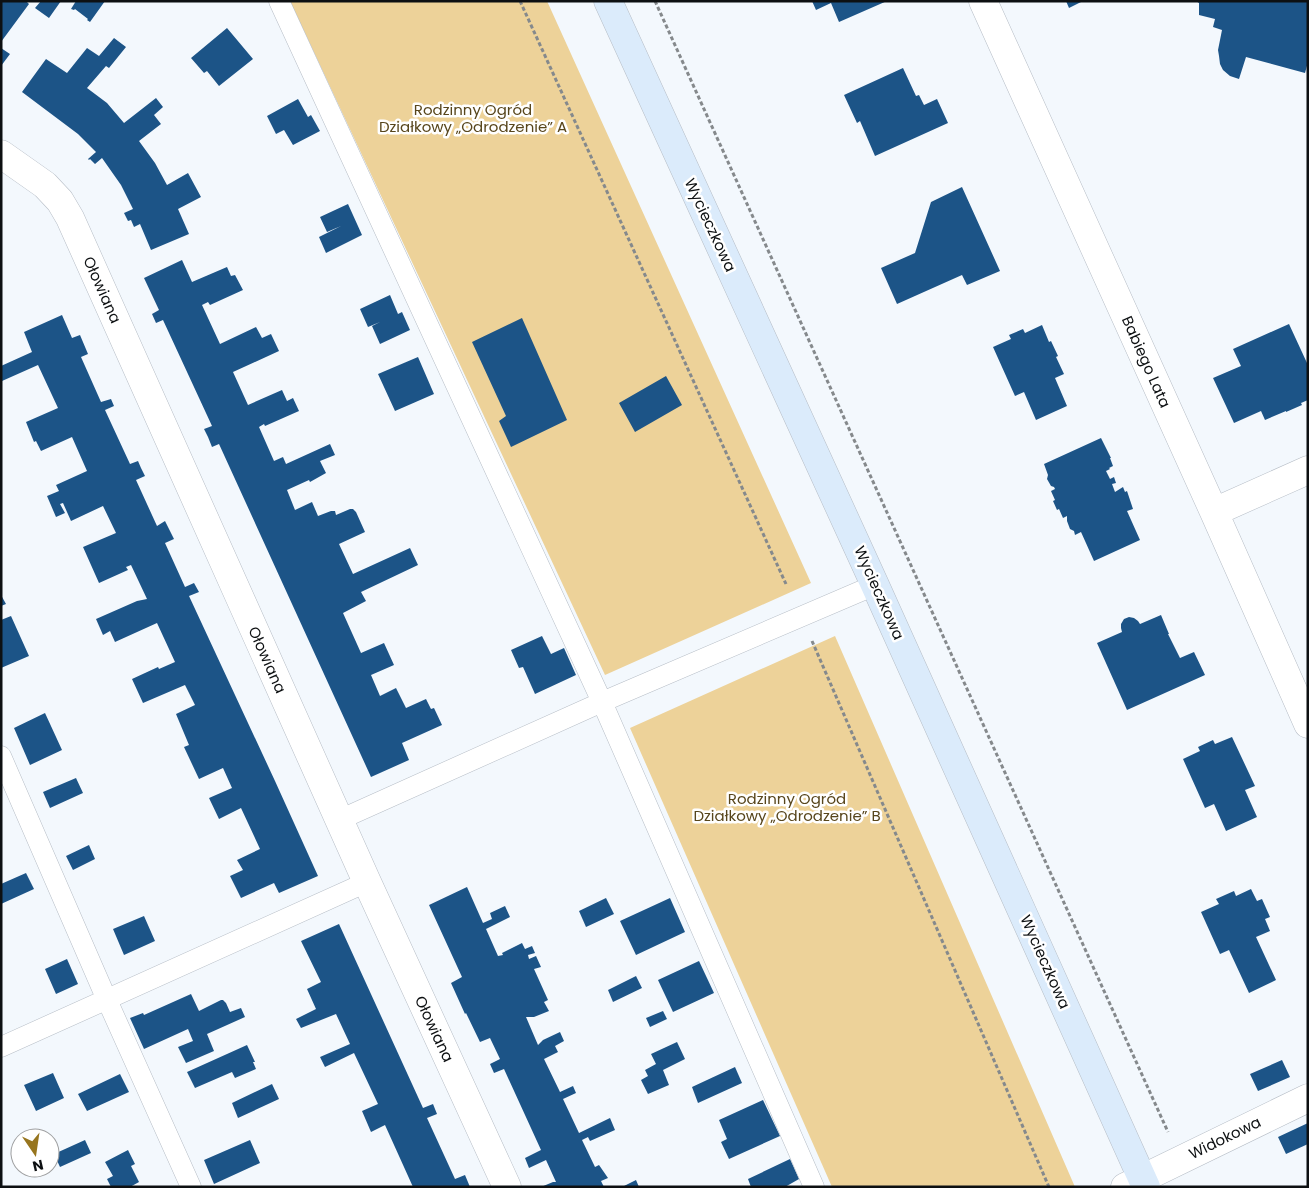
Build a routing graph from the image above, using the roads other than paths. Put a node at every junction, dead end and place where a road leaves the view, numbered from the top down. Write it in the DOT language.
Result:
graph roads {
  1 [pos="279,1"];
  2 [pos="608,1"];
  3 [pos="983,1"];
  4 [pos="1,154"];
  5 [pos="1308,470"];
  6 [pos="1214,512"];
  7 [pos="875,585"];
  8 [pos="602,702"];
  9 [pos="1308,724"];
  10 [pos="1,756"];
  11 [pos="339,820"];
  12 [pos="367,882"];
  13 [pos="107,1000"];
  14 [pos="1,1047"];
  15 [pos="1308,1098"];
  16 [pos="1138,1184"];
  17 [pos="191,1187"];
  18 [pos="507,1187"];
  19 [pos="814,1187"];
  1 -- 8 [label="lane"];
  2 -- 7 [label="street, Wycieczkowa"];
  3 -- 6 [label="street, Babiego Lata"];
  4 -- 11 [label="street, Ołowiana"];
  5 -- 6 [label="street"];
  6 -- 9 [label="street, Babiego Lata"];
  7 -- 8 [label="lane"];
  7 -- 16 [label="street, Wycieczkowa"];
  8 -- 11 [label="lane"];
  8 -- 19 [label="lane"];
  10 -- 13 [label="lane"];
  11 -- 12 [label="street, Ołowiana"];
  12 -- 13 [label="lane"];
  12 -- 18 [label="street, Ołowiana"];
  13 -- 14 [label="lane"];
  13 -- 17 [label="lane"];
  15 -- 16 [label="street, Widokowa"];
}
